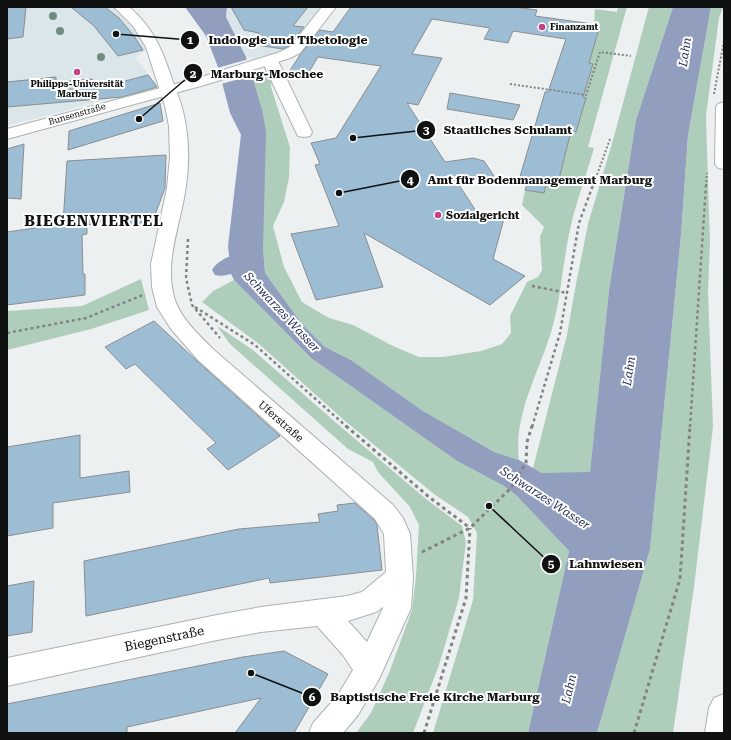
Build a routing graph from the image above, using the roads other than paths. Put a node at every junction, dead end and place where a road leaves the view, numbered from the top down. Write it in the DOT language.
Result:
graph roads {
  1 [pos="121,7"];
  2 [pos="329,7"];
  3 [pos="263,63"];
  4 [pos="167,87"];
  5 [pos="719,101"];
  6 [pos="304,132"];
  7 [pos="7,134"];
  8 [pos="716,164"];
  9 [pos="400,577"];
  10 [pos="323,613"];
  11 [pos="369,669"];
  12 [pos="7,672"];
  13 [pos="724,708"];
  14 [pos="324,733"];
  15 [pos="720,733"];
  1 -- 4 [label="main road, Uferstraße"];
  2 -- 3 [label="main road, Bunsenstraße"];
  3 -- 4 [label="main road, Bunsenstraße"];
  3 -- 6 [label="main road"];
  4 -- 7 [label="main road, Bunsenstraße"];
  4 -- 9 [label="main road, Uferstraße"];
  5 -- 8 [label="main road"];
  9 -- 10 [label="main road, Biegenstraße"];
  9 -- 11 [label="main road, Uferstraße"];
  10 -- 11 [label="main road"];
  10 -- 12 [label="main road, Biegenstraße"];
  11 -- 14 [label="main road, Uferstraße"];
  13 -- 15 [label="main road"];
}
